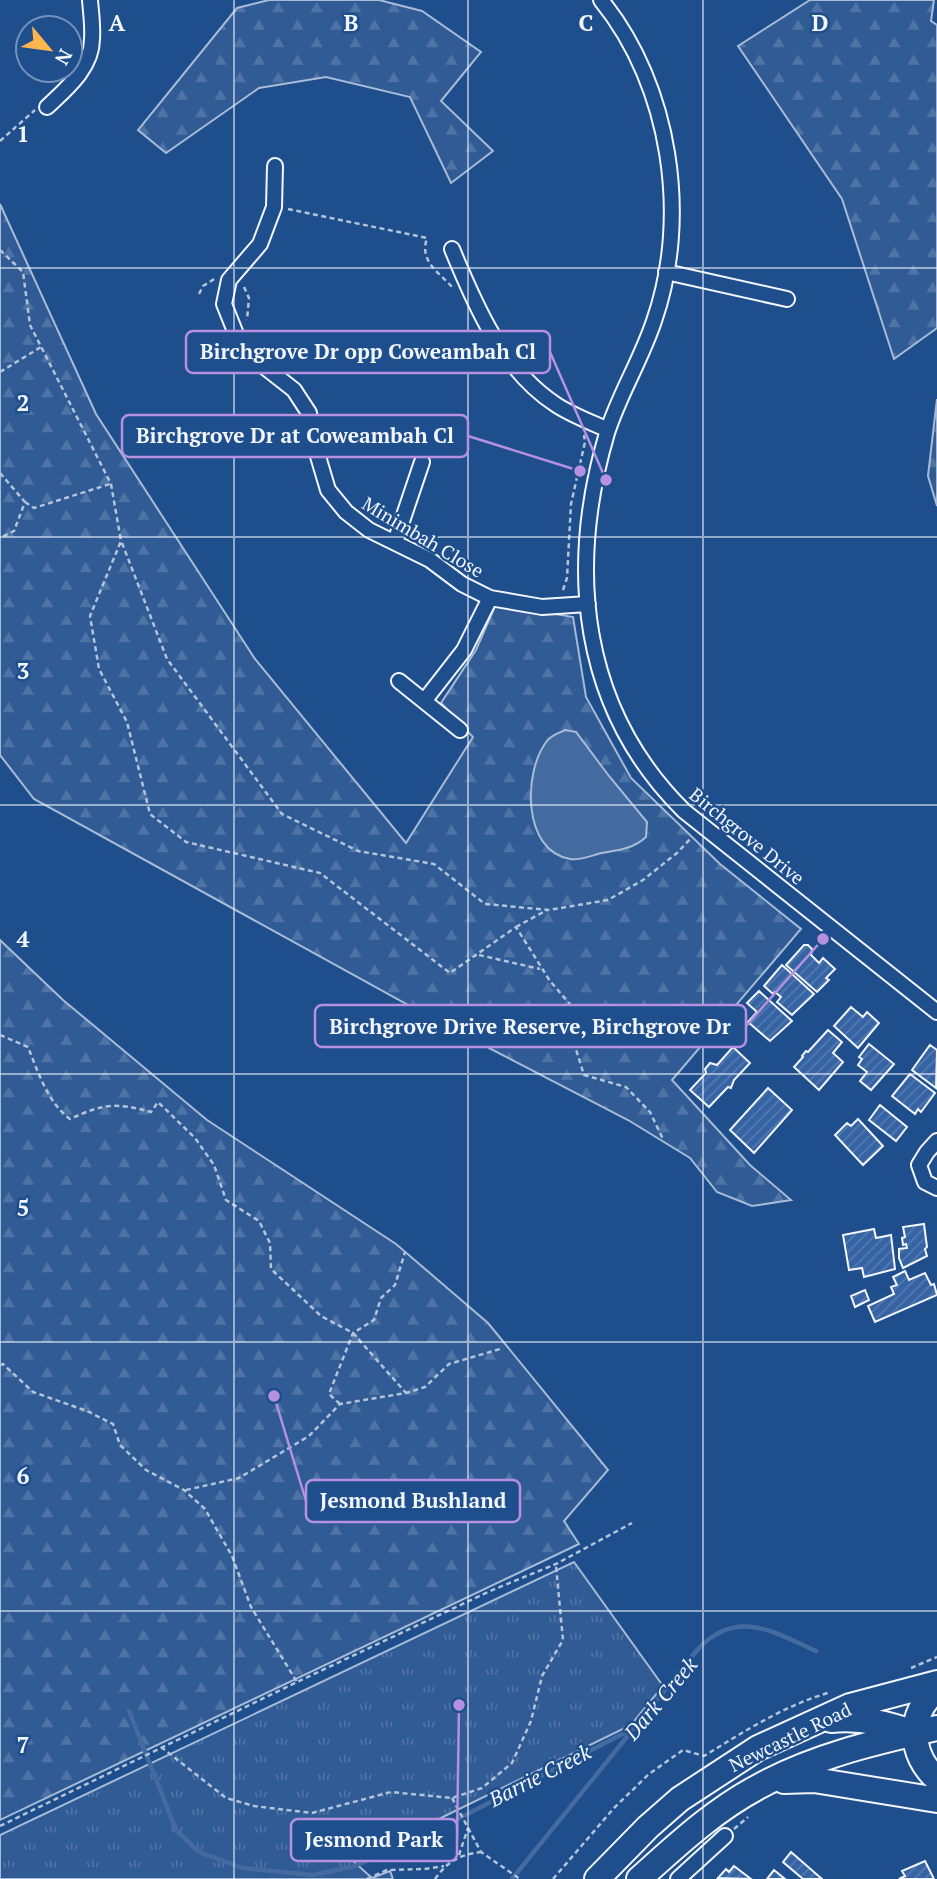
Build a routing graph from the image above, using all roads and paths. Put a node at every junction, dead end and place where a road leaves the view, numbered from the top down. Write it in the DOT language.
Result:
graph roads {
  1 [pos="90,0"];
  2 [pos="601,0"];
  3 [pos="47,107"];
  4 [pos="0,141"];
  5 [pos="275,166"];
  6 [pos="287,208"];
  7 [pos="426,238"];
  8 [pos="452,249"];
  9 [pos="0,250"];
  10 [pos="666,272"];
  11 [pos="231,278"];
  12 [pos="199,294"];
  13 [pos="787,299"];
  14 [pos="248,328"];
  15 [pos="41,346"];
  16 [pos="0,372"];
  17 [pos="608,430"];
  18 [pos="581,431"];
  19 [pos="422,462"];
  20 [pos="0,473"];
  21 [pos="111,484"];
  22 [pos="25,502"];
  23 [pos="0,538"];
  24 [pos="121,541"];
  25 [pos="395,542"];
  26 [pos="560,592"];
  27 [pos="490,598"];
  28 [pos="588,604"];
  29 [pos="399,681"];
  30 [pos="425,700"];
  31 [pos="460,730"];
  32 [pos="701,827"];
  33 [pos="548,910"];
  34 [pos="516,927"];
  35 [pos="479,955"];
  36 [pos="542,969"];
  37 [pos="937,1012"];
  38 [pos="0,1035"];
  39 [pos="663,1139"];
  40 [pos="937,1141"];
  41 [pos="937,1188"];
  42 [pos="405,1252"];
  43 [pos="353,1333"];
  44 [pos="500,1349"];
  45 [pos="0,1365"];
  46 [pos="406,1393"];
  47 [pos="340,1404"];
  48 [pos="184,1490"];
  49 [pos="632,1523"];
  50 [pos="556,1564"];
  51 [pos="297,1682"];
  52 [pos="937,1683"];
  53 [pos="937,1690"];
  54 [pos="819,1721"];
  55 [pos="925,1731"];
  56 [pos="937,1745"];
  57 [pos="161,1747"];
  58 [pos="937,1779"];
  59 [pos="759,1786"];
  60 [pos="452,1798"];
  61 [pos="937,1800"];
  62 [pos="751,1814"];
  63 [pos="0,1826"];
  64 [pos="467,1827"];
  65 [pos="725,1836"];
  66 [pos="481,1852"];
  67 [pos="459,1855"];
  68 [pos="444,1866"];
  69 [pos="367,1879"];
  70 [pos="435,1879"];
  71 [pos="520,1879"];
  72 [pos="597,1879"];
  73 [pos="639,1879"];
  74 [pos="678,1879"];
  1 -- 3 [label="street"];
  2 -- 10 [label="street, Birchgrove Drive"];
  3 -- 4 [label="path"];
  5 -- 11 [label="street"];
  6 -- 7 [label="path"];
  8 -- 17 [label="street"];
  9 -- 15 [label="path"];
  10 -- 13 [label="street"];
  10 -- 17 [label="street, Birchgrove Drive"];
  11 -- 12 [label="path"];
  11 -- 14 [label="path"];
  11 -- 25 [label="street, Minimbah Close"];
  15 -- 16 [label="path"];
  15 -- 21 [label="path"];
  17 -- 28 [label="street, Birchgrove Drive"];
  18 -- 26 [label="path"];
  19 -- 25 [label="street"];
  20 -- 22 [label="path"];
  21 -- 22 [label="path"];
  21 -- 24 [label="path"];
  22 -- 23 [label="path"];
  24 -- 33 [label="path"];
  24 -- 35 [label="path"];
  25 -- 27 [label="street, Minimbah Close"];
  27 -- 28 [label="street, Minimbah Close"];
  27 -- 30 [label="street"];
  28 -- 32 [label="street, Birchgrove Drive"];
  29 -- 30 [label="street"];
  30 -- 31 [label="street"];
  32 -- 33 [label="path"];
  32 -- 37 [label="street, Birchgrove Drive"];
  33 -- 34 [label="path"];
  34 -- 35 [label="path"];
  34 -- 36 [label="path"];
  35 -- 36 [label="path"];
  36 -- 39 [label="path"];
  38 -- 43 [label="path"];
  40 -- 41 [label="street"];
  42 -- 43 [label="path"];
  43 -- 46 [label="path"];
  43 -- 47 [label="path"];
  44 -- 46 [label="path"];
  45 -- 48 [label="path"];
  46 -- 47 [label="path"];
  47 -- 48 [label="path"];
  48 -- 51 [label="path"];
  49 -- 50 [label="path"];
  50 -- 51 [label="path"];
  50 -- 60 [label="path"];
  51 -- 57 [label="path"];
  52 -- 54 [label="highway, Newcastle Road"];
  53 -- 55 [label="highway"];
  54 -- 55 [label="highway"];
  54 -- 72 [label="highway, Newcastle Road"];
  55 -- 56 [label="highway"];
  55 -- 58 [label="highway"];
  55 -- 59 [label="highway, Newcastle Road"];
  57 -- 60 [label="path"];
  57 -- 63 [label="path"];
  59 -- 61 [label="highway"];
  59 -- 73 [label="highway, Newcastle Road"];
  60 -- 64 [label="path"];
  62 -- 65 [label="path"];
  64 -- 66 [label="path"];
  64 -- 67 [label="path"];
  65 -- 74 [label="street"];
  66 -- 67 [label="path"];
  66 -- 71 [label="path"];
  67 -- 68 [label="path"];
  68 -- 69 [label="path"];
  68 -- 70 [label="path"];
}
